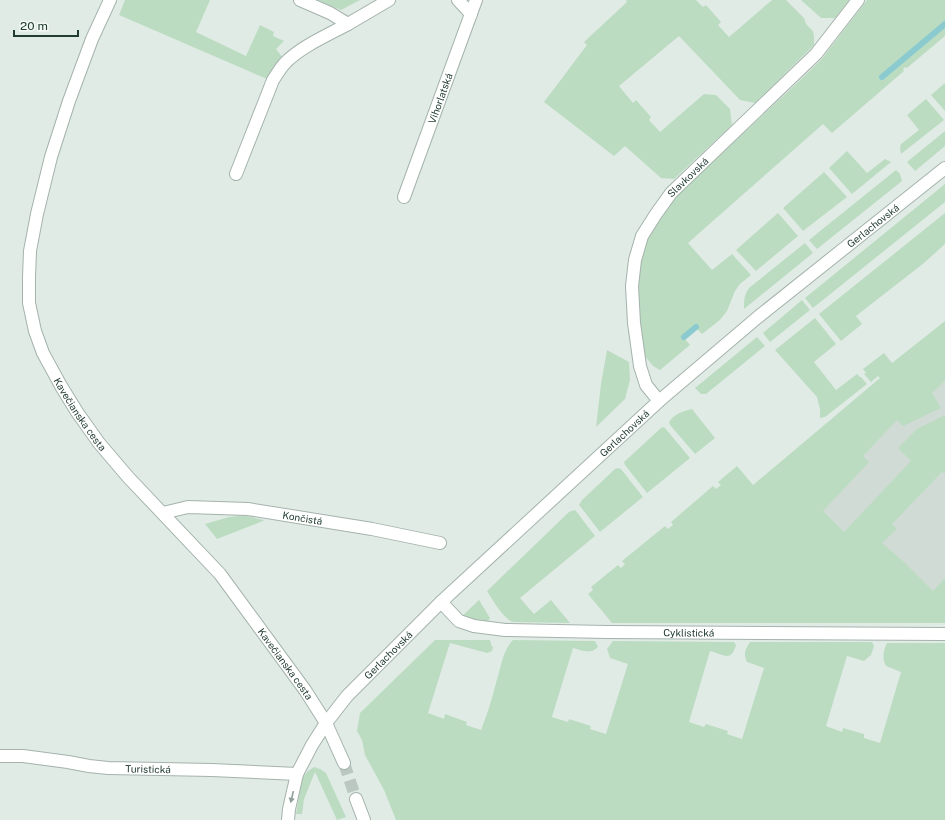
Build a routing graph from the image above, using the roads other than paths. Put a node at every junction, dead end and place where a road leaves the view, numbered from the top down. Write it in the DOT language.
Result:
graph roads {
  1 [pos="110,0"];
  2 [pos="300,0"];
  3 [pos="389,0"];
  4 [pos="458,0"];
  5 [pos="476,0"];
  6 [pos="858,0"];
  7 [pos="471,14"];
  8 [pos="348,24"];
  9 [pos="945,168"];
  10 [pos="236,174"];
  11 [pos="404,198"];
  12 [pos="659,401"];
  13 [pos="163,513"];
  14 [pos="440,542"];
  15 [pos="441,602"];
  16 [pos="945,634"];
  17 [pos="326,723"];
  18 [pos="0,756"];
  19 [pos="344,763"];
  20 [pos="297,774"];
  21 [pos="356,799"];
  22 [pos="288,820"];
  23 [pos="364,820"];
  1 -- 13 [label="street, Kavečianska cesta"];
  2 -- 8 [label="street"];
  3 -- 8 [label="street"];
  4 -- 7 [label="street"];
  5 -- 7 [label="street, Vihorlatská"];
  6 -- 12 [label="street, Slavkovská"];
  7 -- 11 [label="street, Vihorlatská"];
  8 -- 10 [label="street"];
  9 -- 12 [label="street, Gerlachovská"];
  12 -- 15 [label="street, Gerlachovská"];
  13 -- 14 [label="street, Končistá"];
  13 -- 17 [label="street, Kavečianska cesta"];
  15 -- 16 [label="street, Cyklistická"];
  15 -- 17 [label="street, Gerlachovská"];
  17 -- 19 [label="street, Kavečianska cesta"];
  17 -- 20 [label="street"];
  18 -- 20 [label="street, Turistická"];
  20 -- 22 [label="street, one-way"];
  21 -- 23 [label="street"];
}
